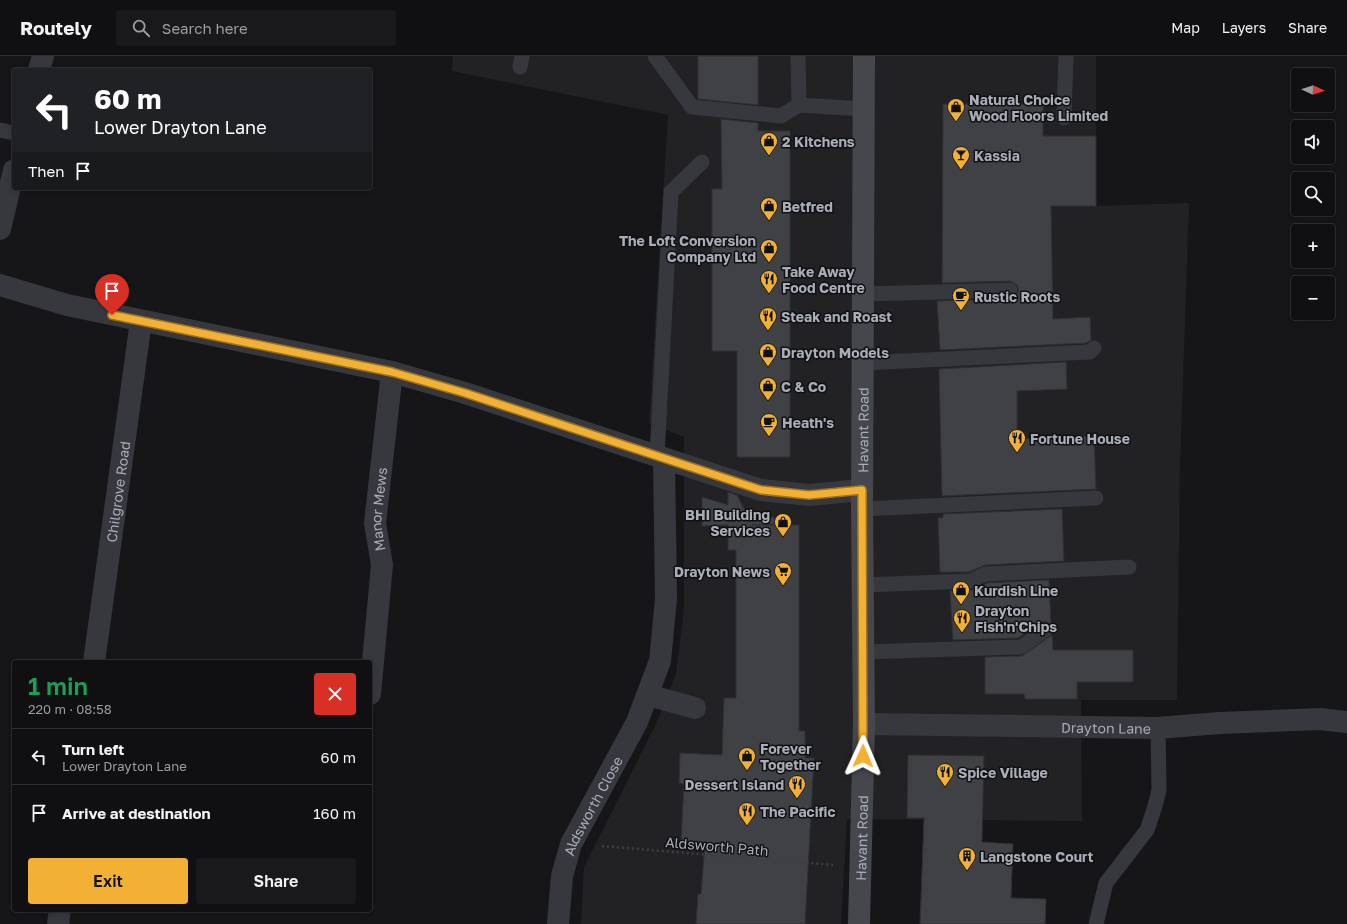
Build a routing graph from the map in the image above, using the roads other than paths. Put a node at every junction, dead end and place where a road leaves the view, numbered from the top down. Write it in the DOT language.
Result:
graph roads {
  1 [pos="43,56"];
  2 [pos="655,56"];
  3 [pos="798,56"];
  4 [pos="864,56"];
  5 [pos="1066,56"];
  6 [pos="40,68"];
  7 [pos="799,105"];
  8 [pos="864,109"];
  9 [pos="1064,118"];
  10 [pos="0,130"];
  11 [pos="12,133"];
  12 [pos="702,162"];
  13 [pos="12,178"];
  14 [pos="0,229"];
  15 [pos="0,285"];
  16 [pos="1010,290"];
  17 [pos="863,294"];
  18 [pos="141,321"];
  19 [pos="1094,348"];
  20 [pos="863,363"];
  21 [pos="392,372"];
  22 [pos="660,457"];
  23 [pos="1096,498"];
  24 [pos="862,500"];
  25 [pos="1129,567"];
  26 [pos="862,585"];
  27 [pos="1044,630"];
  28 [pos="864,652"];
  29 [pos="94,660"];
  30 [pos="372,672"];
  31 [pos="648,695"];
  32 [pos="695,708"];
  33 [pos="1347,722"];
  34 [pos="864,724"];
  35 [pos="1158,728"];
  36 [pos="60,912"];
  37 [pos="58,924"];
  38 [pos="558,924"];
  39 [pos="859,924"];
  40 [pos="1096,924"];
  1 -- 6 [label="street"];
  2 -- 7 [label="lane"];
  3 -- 7 [label="lane"];
  4 -- 8 [label="street, Havant Road"];
  5 -- 9 [label="lane"];
  7 -- 8 [label="lane"];
  8 -- 17 [label="street, Havant Road"];
  10 -- 11 [label="lane"];
  12 -- 22 [label="lane"];
  13 -- 14 [label="street"];
  15 -- 18 [label="street"];
  16 -- 17 [label="lane"];
  17 -- 20 [label="street, Havant Road"];
  18 -- 21 [label="street"];
  18 -- 29 [label="street, Chilgrove Road"];
  19 -- 20 [label="lane"];
  20 -- 24 [label="street, Havant Road"];
  21 -- 22 [label="street"];
  21 -- 30 [label="street, Manor Mews"];
  22 -- 24 [label="street"];
  22 -- 31 [label="street, Aldsworth Close"];
  23 -- 24 [label="lane"];
  24 -- 26 [label="street, Havant Road"];
  25 -- 26 [label="lane"];
  26 -- 28 [label="street, Havant Road"];
  27 -- 28 [label="lane"];
  28 -- 34 [label="street, Havant Road"];
  31 -- 32 [label="street"];
  31 -- 38 [label="street, Aldsworth Close"];
  33 -- 35 [label="street, Drayton Lane"];
  34 -- 35 [label="street, Drayton Lane"];
  34 -- 39 [label="street, Havant Road"];
  35 -- 40 [label="lane"];
  36 -- 37 [label="street"];
}
